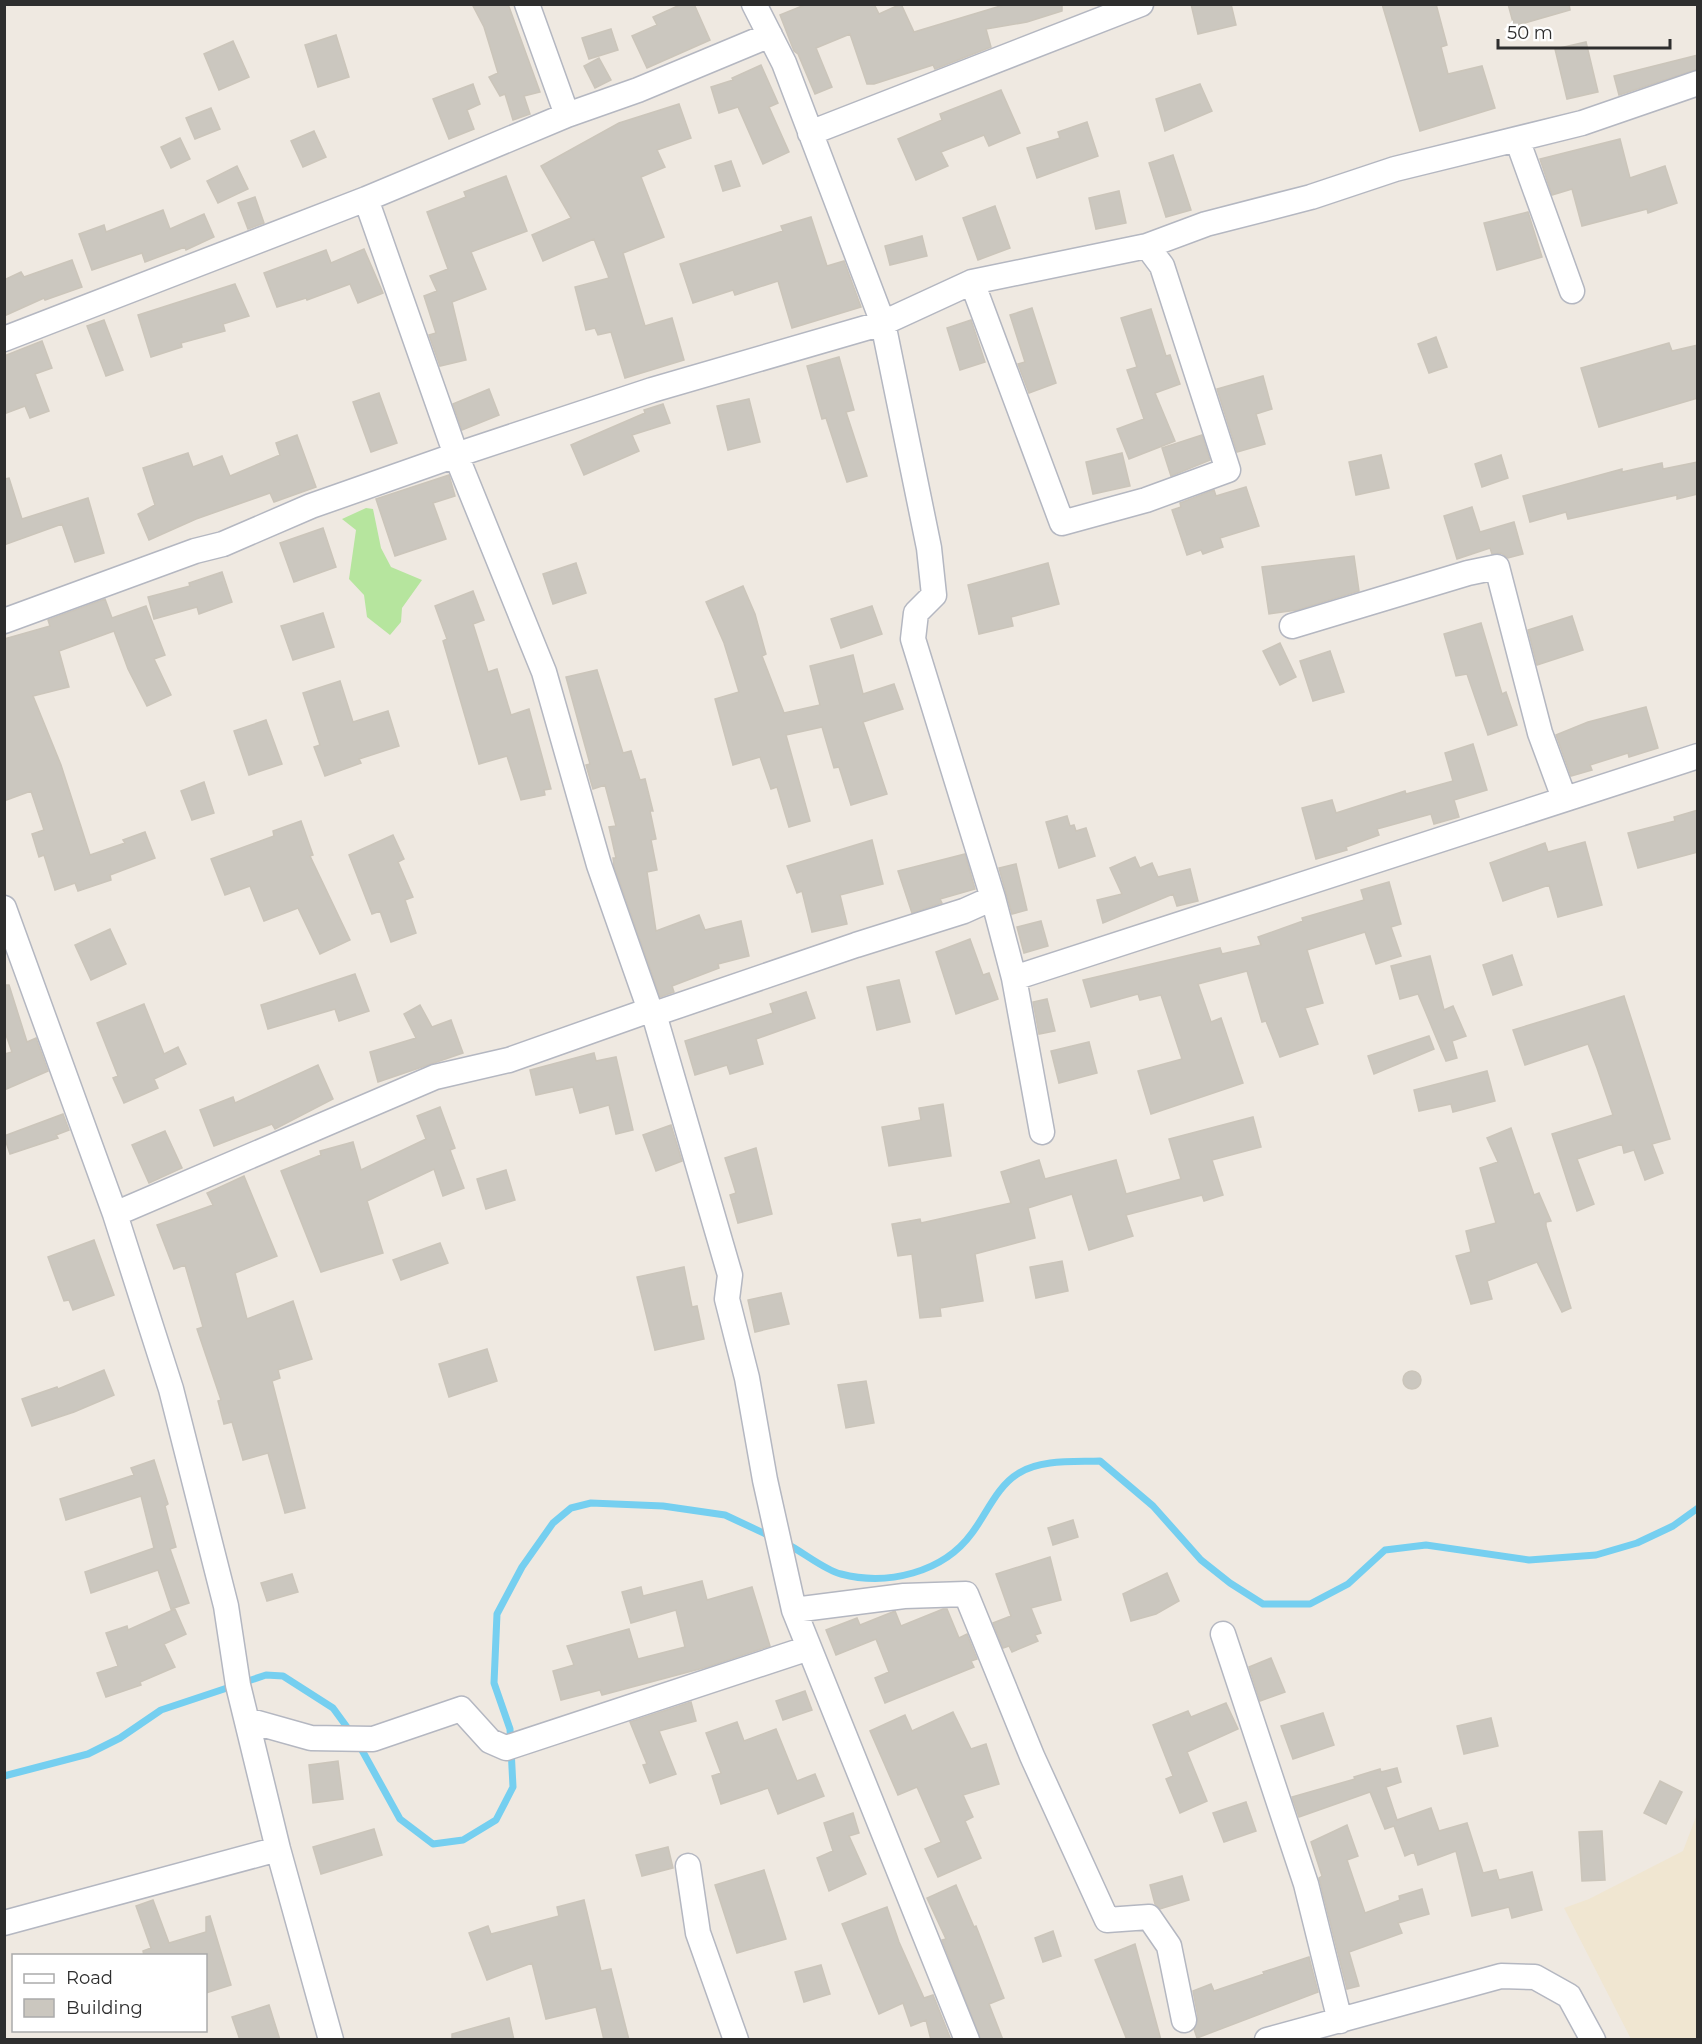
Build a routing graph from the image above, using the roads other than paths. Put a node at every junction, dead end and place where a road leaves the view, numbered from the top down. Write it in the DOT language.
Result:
graph roads {
  1 [pos="527,4"];
  2 [pos="754,4"];
  3 [pos="1141,4"];
  4 [pos="770,35"];
  5 [pos="1698,83"];
  6 [pos="567,115"];
  7 [pos="810,133"];
  8 [pos="1517,139"];
  9 [pos="366,199"];
  10 [pos="1147,246"];
  11 [pos="972,282"];
  12 [pos="1572,291"];
  13 [pos="883,322"];
  14 [pos="4,339"];
  15 [pos="456,455"];
  16 [pos="4,621"];
  17 [pos="1292,626"];
  18 [pos="1698,756"];
  19 [pos="1564,798"];
  20 [pos="993,898"];
  21 [pos="4,908"];
  22 [pos="1014,978"];
  23 [pos="652,1012"];
  24 [pos="1042,1132"];
  25 [pos="115,1214"];
  26 [pos="794,1610"];
  27 [pos="1223,1634"];
  28 [pos="809,1648"];
  29 [pos="247,1720"];
  30 [pos="278,1849"];
  31 [pos="688,1866"];
  32 [pos="4,1923"];
  33 [pos="1184,2020"];
  34 [pos="1340,2021"];
  35 [pos="332,2040"];
  36 [pos="736,2040"];
  37 [pos="966,2040"];
  38 [pos="1267,2040"];
  39 [pos="1593,2040"];
  1 -- 6 [label="street"];
  2 -- 4 [label="street"];
  3 -- 7 [label="street"];
  4 -- 6 [label="street"];
  4 -- 7 [label="street"];
  5 -- 8 [label="street"];
  6 -- 9 [label="street"];
  7 -- 13 [label="street"];
  8 -- 10 [label="street"];
  8 -- 12 [label="street"];
  9 -- 14 [label="street"];
  9 -- 15 [label="street"];
  10 -- 11 [label="street"];
  10 -- 11 [label="street"];
  11 -- 13 [label="street"];
  13 -- 15 [label="street"];
  13 -- 20 [label="street"];
  15 -- 16 [label="street"];
  15 -- 23 [label="street"];
  17 -- 19 [label="street"];
  18 -- 19 [label="street"];
  19 -- 22 [label="street"];
  20 -- 22 [label="street"];
  20 -- 23 [label="street"];
  21 -- 25 [label="street"];
  22 -- 24 [label="street"];
  23 -- 25 [label="street"];
  23 -- 26 [label="street"];
  25 -- 29 [label="street"];
  26 -- 28 [label="street"];
  26 -- 33 [label="street"];
  27 -- 34 [label="street"];
  28 -- 29 [label="street"];
  28 -- 37 [label="street"];
  29 -- 30 [label="street"];
  30 -- 32 [label="street"];
  30 -- 35 [label="street"];
  31 -- 36 [label="street"];
  34 -- 38 [label="street"];
  34 -- 39 [label="street"];
}
